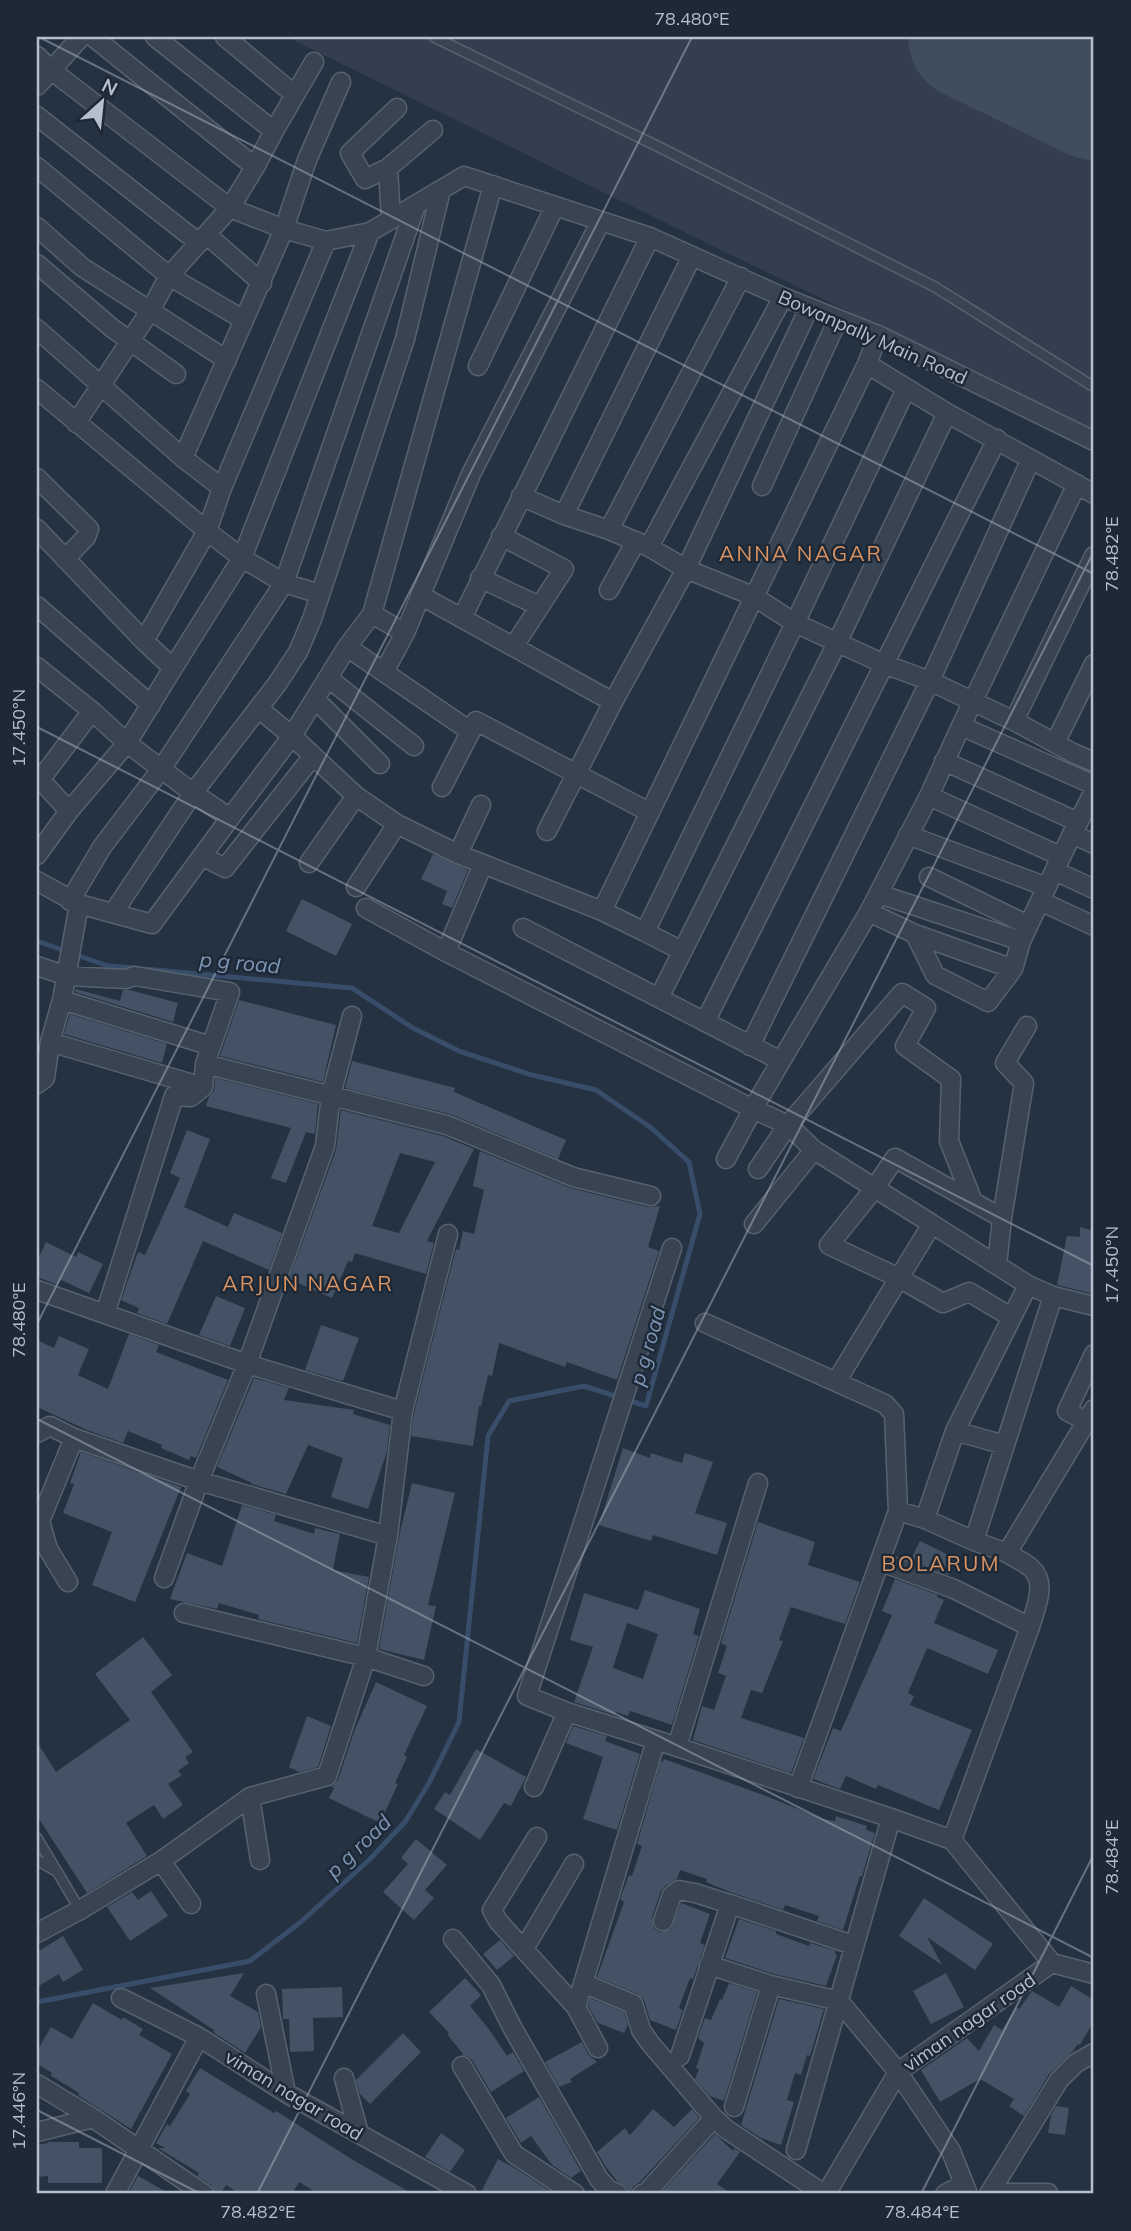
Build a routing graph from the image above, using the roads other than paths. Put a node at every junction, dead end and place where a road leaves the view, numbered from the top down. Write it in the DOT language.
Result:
graph roads {
  1 [pos="81,37"];
  2 [pos="93,37"];
  3 [pos="155,37"];
  4 [pos="225,37"];
  5 [pos="434,37"];
  6 [pos="37,56"];
  7 [pos="314,62"];
  8 [pos="51,70"];
  9 [pos="341,82"];
  10 [pos="37,86"];
  11 [pos="295,95"];
  12 [pos="397,108"];
  13 [pos="37,116"];
  14 [pos="433,130"];
  15 [pos="274,131"];
  16 [pos="37,167"];
  17 [pos="255,167"];
  18 [pos="388,168"];
  19 [pos="493,185"];
  20 [pos="441,190"];
  21 [pos="415,205"];
  22 [pos="555,206"];
  23 [pos="230,208"];
  24 [pos="391,219"];
  25 [pos="601,221"];
  26 [pos="37,228"];
  27 [pos="284,229"];
  28 [pos="370,232"];
  29 [pos="206,235"];
  30 [pos="650,237"];
  31 [pos="326,241"];
  32 [pos="692,256"];
  33 [pos="37,264"];
  34 [pos="169,276"];
  35 [pos="741,277"];
  36 [pos="262,283"];
  37 [pos="783,298"];
  38 [pos="809,308"];
  39 [pos="150,311"];
  40 [pos="838,319"];
  41 [pos="244,320"];
  42 [pos="37,329"];
  43 [pos="878,335"];
  44 [pos="131,341"];
  45 [pos="227,360"];
  46 [pos="867,364"];
  47 [pos="478,366"];
  48 [pos="176,374"];
  49 [pos="101,387"];
  50 [pos="1094,387"];
  51 [pos="37,389"];
  52 [pos="906,389"];
  53 [pos="947,413"];
  54 [pos="76,423"];
  55 [pos="997,439"];
  56 [pos="1094,441"];
  57 [pos="183,458"];
  58 [pos="1031,459"];
  59 [pos="37,478"];
  60 [pos="1077,484"];
  61 [pos="762,486"];
  62 [pos="222,488"];
  63 [pos="1094,494"];
  64 [pos="521,496"];
  65 [pos="564,515"];
  66 [pos="37,529"];
  67 [pos="609,530"];
  68 [pos="207,531"];
  69 [pos="501,536"];
  70 [pos="643,544"];
  71 [pos="1094,556"];
  72 [pos="242,558"];
  73 [pos="65,559"];
  74 [pos="686,569"];
  75 [pos="480,578"];
  76 [pos="284,583"];
  77 [pos="609,590"];
  78 [pos="320,594"];
  79 [pos="420,595"];
  80 [pos="753,596"];
  81 [pos="37,606"];
  82 [pos="538,606"];
  83 [pos="372,614"];
  84 [pos="462,618"];
  85 [pos="795,623"];
  86 [pos="405,633"];
  87 [pos="144,641"];
  88 [pos="837,643"];
  89 [pos="514,646"];
  90 [pos="347,647"];
  91 [pos="884,664"];
  92 [pos="1094,664"];
  93 [pos="37,667"];
  94 [pos="173,668"];
  95 [pos="384,672"];
  96 [pos="328,678"];
  97 [pos="930,681"];
  98 [pos="315,699"];
  99 [pos="613,702"];
  100 [pos="972,702"];
  101 [pos="151,705"];
  102 [pos="259,709"];
  103 [pos="92,711"];
  104 [pos="1014,721"];
  105 [pos="961,726"];
  106 [pos="470,731"];
  107 [pos="292,736"];
  108 [pos="127,743"];
  109 [pos="1055,743"];
  110 [pos="414,746"];
  111 [pos="313,756"];
  112 [pos="944,761"];
  113 [pos="1094,762"];
  114 [pos="380,764"];
  115 [pos="162,768"];
  116 [pos="577,774"];
  117 [pos="38,780"];
  118 [pos="442,787"];
  119 [pos="193,793"];
  120 [pos="1093,795"];
  121 [pos="356,796"];
  122 [pos="929,796"];
  123 [pos="481,805"];
  124 [pos="69,811"];
  125 [pos="649,812"];
  126 [pos="230,818"];
  127 [pos="397,824"];
  128 [pos="547,831"];
  129 [pos="1072,834"];
  130 [pos="908,835"];
  131 [pos="1094,844"];
  132 [pos="458,854"];
  133 [pos="37,855"];
  134 [pos="202,856"];
  135 [pos="309,863"];
  136 [pos="483,864"];
  137 [pos="929,877"];
  138 [pos="37,881"];
  139 [pos="356,887"];
  140 [pos="1047,887"];
  141 [pos="1094,889"];
  142 [pos="879,894"];
  143 [pos="75,902"];
  144 [pos="366,908"];
  145 [pos="602,911"];
  146 [pos="869,912"];
  147 [pos="113,913"];
  148 [pos="1094,926"];
  149 [pos="523,928"];
  150 [pos="645,932"];
  151 [pos="1025,933"];
  152 [pos="915,934"];
  153 [pos="682,951"];
  154 [pos="446,952"];
  155 [pos="37,966"];
  156 [pos="1013,969"];
  157 [pos="67,974"];
  158 [pos="659,998"];
  159 [pos="62,1000"];
  160 [pos="352,1016"];
  161 [pos="705,1022"];
  162 [pos="1027,1026"];
  163 [pos="50,1042"];
  164 [pos="211,1046"];
  165 [pos="751,1046"];
  166 [pos="780,1061"];
  167 [pos="205,1064"];
  168 [pos="37,1084"];
  169 [pos="202,1087"];
  170 [pos="331,1095"];
  171 [pos="753,1110"];
  172 [pos="788,1125"];
  173 [pos="814,1150"];
  174 [pos="726,1159"];
  175 [pos="758,1169"];
  176 [pos="874,1189"];
  177 [pos="651,1196"];
  178 [pos="972,1199"];
  179 [pos="1002,1218"];
  180 [pos="754,1224"];
  181 [pos="932,1224"];
  182 [pos="448,1234"];
  183 [pos="673,1248"];
  184 [pos="997,1265"];
  185 [pos="899,1278"];
  186 [pos="1028,1285"];
  187 [pos="37,1290"];
  188 [pos="1053,1296"];
  189 [pos="1094,1306"];
  190 [pos="105,1314"];
  191 [pos="1011,1317"];
  192 [pos="705,1323"];
  193 [pos="1094,1354"];
  194 [pos="247,1364"];
  195 [pos="836,1382"];
  196 [pos="403,1411"];
  197 [pos="1090,1415"];
  198 [pos="955,1430"];
  199 [pos="37,1433"];
  200 [pos="74,1438"];
  201 [pos="1005,1445"];
  202 [pos="199,1481"];
  203 [pos="758,1483"];
  204 [pos="898,1511"];
  205 [pos="925,1519"];
  206 [pos="388,1536"];
  207 [pos="974,1541"];
  208 [pos="1007,1553"];
  209 [pos="881,1562"];
  210 [pos="164,1578"];
  211 [pos="68,1582"];
  212 [pos="184,1614"];
  213 [pos="1030,1627"];
  214 [pos="366,1657"];
  215 [pos="424,1675"];
  216 [pos="567,1712"];
  217 [pos="656,1740"];
  218 [pos="677,1747"];
  219 [pos="534,1787"];
  220 [pos="798,1788"];
  221 [pos="250,1797"];
  222 [pos="891,1818"];
  223 [pos="537,1837"];
  224 [pos="37,1838"];
  225 [pos="952,1840"];
  226 [pos="37,1860"];
  227 [pos="260,1860"];
  228 [pos="161,1861"];
  229 [pos="575,1864"];
  230 [pos="58,1872"];
  231 [pos="191,1904"];
  232 [pos="730,1905"];
  233 [pos="80,1910"];
  234 [pos="663,1921"];
  235 [pos="37,1933"];
  236 [pos="453,1940"];
  237 [pos="853,1945"];
  238 [pos="524,1949"];
  239 [pos="1052,1964"];
  240 [pos="709,1965"];
  241 [pos="1094,1974"];
  242 [pos="583,1983"];
  243 [pos="771,1985"];
  244 [pos="266,1994"];
  245 [pos="121,1998"];
  246 [pos="839,2001"];
  247 [pos="576,2007"];
  248 [pos="199,2037"];
  249 [pos="598,2048"];
  250 [pos="1094,2053"];
  251 [pos="680,2056"];
  252 [pos="462,2066"];
  253 [pos="898,2072"];
  254 [pos="344,2078"];
  255 [pos="37,2084"];
  256 [pos="286,2093"];
  257 [pos="733,2107"];
  258 [pos="93,2118"];
  259 [pos="714,2118"];
  260 [pos="37,2132"];
  261 [pos="359,2134"];
  262 [pos="139,2150"];
  263 [pos="796,2150"];
  264 [pos="966,2189"];
  265 [pos="1048,2193"];
  266 [pos="115,2194"];
  267 [pos="204,2194"];
  268 [pos="467,2194"];
  269 [pos="575,2194"];
  270 [pos="618,2194"];
  271 [pos="642,2194"];
  272 [pos="825,2194"];
  273 [pos="945,2194"];
  274 [pos="989,2194"];
  1 -- 8 [label="street"];
  2 -- 17 [label="street"];
  3 -- 15 [label="street"];
  4 -- 11 [label="street"];
  5 -- 50 [label="lane"];
  6 -- 8 [label="street"];
  7 -- 11 [label="street"];
  8 -- 10 [label="street"];
  8 -- 23 [label="street"];
  9 -- 27 [label="street"];
  11 -- 15 [label="street"];
  12 -- 18 [label="street"];
  13 -- 29 [label="street"];
  14 -- 18 [label="street"];
  15 -- 17 [label="street"];
  16 -- 34 [label="street"];
  17 -- 23 [label="street"];
  18 -- 24 [label="street"];
  19 -- 20 [label="street, Bowanpally Main Road"];
  19 -- 22 [label="street, Bowanpally Main Road"];
  19 -- 83 [label="street"];
  20 -- 21 [label="street, Bowanpally Main Road"];
  20 -- 78 [label="street"];
  21 -- 24 [label="street, Bowanpally Main Road"];
  21 -- 76 [label="street"];
  22 -- 25 [label="street, Bowanpally Main Road"];
  22 -- 47 [label="street"];
  23 -- 27 [label="street"];
  23 -- 29 [label="street"];
  24 -- 28 [label="street, Bowanpally Main Road"];
  25 -- 30 [label="street, Bowanpally Main Road"];
  25 -- 79 [label="street"];
  26 -- 39 [label="street"];
  27 -- 31 [label="street"];
  27 -- 36 [label="street"];
  28 -- 31 [label="street"];
  28 -- 72 [label="street"];
  29 -- 34 [label="street"];
  29 -- 36 [label="street"];
  30 -- 32 [label="street, Bowanpally Main Road"];
  30 -- 64 [label="street"];
  31 -- 62 [label="street"];
  32 -- 35 [label="street, Bowanpally Main Road"];
  32 -- 65 [label="street"];
  33 -- 44 [label="street"];
  34 -- 39 [label="street"];
  34 -- 41 [label="street"];
  35 -- 37 [label="street, Bowanpally Main Road"];
  35 -- 67 [label="street"];
  36 -- 41 [label="street"];
  37 -- 38 [label="street, Bowanpally Main Road"];
  37 -- 70 [label="street"];
  38 -- 40 [label="street, Bowanpally Main Road"];
  38 -- 74 [label="street"];
  39 -- 44 [label="street"];
  39 -- 45 [label="street"];
  40 -- 43 [label="street, Bowanpally Main Road"];
  40 -- 61 [label="street"];
  41 -- 45 [label="street"];
  42 -- 49 [label="street"];
  43 -- 46 [label="street"];
  43 -- 56 [label="street, Bowanpally Main Road"];
  44 -- 48 [label="street"];
  44 -- 49 [label="street"];
  45 -- 57 [label="street"];
  46 -- 52 [label="street"];
  46 -- 80 [label="street"];
  49 -- 54 [label="street"];
  49 -- 57 [label="street"];
  51 -- 54 [label="street"];
  52 -- 53 [label="street"];
  52 -- 85 [label="street"];
  53 -- 55 [label="street"];
  53 -- 88 [label="street"];
  54 -- 68 [label="street"];
  55 -- 58 [label="street"];
  55 -- 91 [label="street"];
  57 -- 62 [label="street"];
  58 -- 60 [label="street"];
  58 -- 97 [label="street"];
  59 -- 73 [label="street"];
  60 -- 63 [label="street"];
  60 -- 100 [label="street"];
  62 -- 68 [label="street"];
  64 -- 65 [label="street"];
  64 -- 69 [label="street"];
  65 -- 67 [label="street"];
  66 -- 73 [label="street"];
  67 -- 70 [label="street"];
  68 -- 72 [label="street"];
  68 -- 87 [label="street"];
  69 -- 75 [label="street"];
  69 -- 82 [label="street"];
  70 -- 74 [label="street"];
  70 -- 77 [label="street"];
  71 -- 104 [label="street"];
  72 -- 76 [label="street"];
  72 -- 94 [label="street"];
  73 -- 87 [label="street"];
  74 -- 80 [label="street"];
  74 -- 99 [label="street"];
  75 -- 82 [label="street"];
  75 -- 84 [label="street"];
  76 -- 78 [label="street"];
  76 -- 115 [label="street"];
  78 -- 102 [label="street"];
  79 -- 84 [label="street"];
  79 -- 86 [label="street"];
  80 -- 85 [label="street"];
  80 -- 125 [label="street"];
  81 -- 101 [label="street"];
  82 -- 89 [label="street"];
  83 -- 86 [label="street"];
  83 -- 90 [label="street"];
  84 -- 89 [label="street"];
  85 -- 88 [label="street"];
  85 -- 150 [label="street"];
  86 -- 95 [label="street"];
  87 -- 94 [label="street"];
  88 -- 91 [label="street"];
  88 -- 153 [label="street"];
  89 -- 99 [label="street"];
  90 -- 95 [label="street"];
  90 -- 96 [label="street"];
  91 -- 97 [label="street"];
  91 -- 161 [label="street"];
  92 -- 109 [label="street"];
  93 -- 103 [label="street"];
  94 -- 101 [label="street"];
  95 -- 106 [label="street"];
  96 -- 98 [label="street"];
  96 -- 110 [label="street"];
  97 -- 100 [label="street"];
  97 -- 165 [label="street"];
  98 -- 107 [label="street"];
  98 -- 114 [label="street"];
  99 -- 116 [label="street"];
  100 -- 104 [label="street"];
  100 -- 105 [label="street"];
  101 -- 108 [label="street"];
  102 -- 107 [label="street"];
  102 -- 119 [label="street"];
  103 -- 108 [label="street"];
  103 -- 117 [label="street"];
  104 -- 109 [label="street"];
  105 -- 112 [label="street"];
  105 -- 120 [label="street"];
  106 -- 116 [label="street"];
  106 -- 118 [label="street"];
  107 -- 111 [label="street"];
  107 -- 126 [label="street"];
  108 -- 115 [label="street"];
  108 -- 124 [label="street"];
  109 -- 113 [label="street"];
  111 -- 121 [label="street"];
  111 -- 134 [label="street"];
  112 -- 122 [label="street"];
  112 -- 129 [label="street"];
  115 -- 119 [label="street"];
  115 -- 143 [label="street"];
  116 -- 125 [label="street"];
  116 -- 128 [label="street"];
  117 -- 124 [label="street"];
  119 -- 126 [label="street"];
  119 -- 147 [label="street"];
  120 -- 129 [label="street"];
  121 -- 127 [label="street"];
  121 -- 135 [label="street"];
  122 -- 130 [label="street"];
  122 -- 140 [label="street"];
  123 -- 132 [label="street"];
  124 -- 133 [label="street"];
  125 -- 145 [label="street"];
  126 -- 134 [label="street"];
  127 -- 132 [label="street"];
  127 -- 139 [label="street"];
  129 -- 131 [label="street"];
  129 -- 140 [label="street"];
  130 -- 140 [label="street"];
  130 -- 142 [label="street"];
  132 -- 136 [label="street"];
  134 -- 147 [label="street"];
  136 -- 145 [label="street"];
  136 -- 154 [label="street"];
  137 -- 151 [label="street"];
  138 -- 143 [label="street"];
  140 -- 141 [label="street"];
  140 -- 148 [label="street"];
  140 -- 151 [label="street"];
  142 -- 146 [label="street"];
  142 -- 151 [label="street"];
  143 -- 147 [label="street"];
  143 -- 157 [label="street"];
  144 -- 154 [label="street"];
  145 -- 150 [label="street"];
  146 -- 152 [label="street"];
  146 -- 166 [label="street"];
  149 -- 158 [label="street"];
  150 -- 153 [label="street"];
  151 -- 156 [label="street"];
  152 -- 156 [label="street"];
  152 -- 156 [label="street"];
  153 -- 158 [label="street"];
  154 -- 171 [label="street"];
  155 -- 157 [label="street"];
  157 -- 159 [label="street"];
  157 -- 164 [label="street"];
  158 -- 161 [label="street"];
  159 -- 163 [label="street"];
  159 -- 164 [label="street"];
  160 -- 170 [label="street"];
  161 -- 165 [label="street"];
  162 -- 179 [label="street"];
  163 -- 168 [label="street"];
  163 -- 169 [label="street"];
  164 -- 167 [label="street"];
  165 -- 166 [label="street"];
  166 -- 171 [label="street"];
  167 -- 169 [label="street"];
  167 -- 170 [label="street"];
  169 -- 190 [label="street"];
  170 -- 177 [label="street"];
  170 -- 194 [label="street"];
  171 -- 172 [label="street"];
  171 -- 174 [label="street"];
  172 -- 173 [label="street"];
  172 -- 175 [label="street"];
  172 -- 178 [label="street"];
  173 -- 176 [label="street"];
  173 -- 180 [label="street"];
  176 -- 178 [label="street"];
  176 -- 181 [label="street"];
  176 -- 185 [label="street"];
  178 -- 179 [label="street"];
  179 -- 184 [label="street"];
  181 -- 184 [label="street"];
  181 -- 185 [label="street"];
  182 -- 196 [label="street"];
  183 -- 216 [label="street"];
  184 -- 186 [label="street"];
  185 -- 191 [label="street"];
  185 -- 195 [label="street"];
  186 -- 188 [label="street"];
  186 -- 191 [label="street"];
  187 -- 190 [label="street"];
  188 -- 189 [label="street"];
  188 -- 201 [label="street"];
  190 -- 194 [label="street"];
  191 -- 198 [label="street"];
  192 -- 195 [label="street"];
  193 -- 197 [label="street"];
  194 -- 196 [label="street"];
  194 -- 202 [label="street"];
  195 -- 204 [label="street"];
  196 -- 206 [label="street"];
  197 -- 208 [label="street"];
  198 -- 201 [label="street"];
  198 -- 205 [label="street"];
  199 -- 200 [label="street"];
  200 -- 202 [label="street"];
  200 -- 211 [label="street"];
  201 -- 207 [label="street"];
  202 -- 206 [label="street"];
  202 -- 210 [label="street"];
  203 -- 218 [label="street"];
  204 -- 205 [label="street"];
  204 -- 209 [label="street"];
  205 -- 207 [label="street"];
  206 -- 214 [label="street"];
  207 -- 208 [label="street"];
  208 -- 213 [label="street"];
  209 -- 213 [label="street"];
  209 -- 220 [label="street"];
  212 -- 214 [label="street"];
  213 -- 225 [label="street"];
  214 -- 215 [label="street"];
  214 -- 221 [label="street"];
  216 -- 217 [label="street"];
  216 -- 219 [label="street"];
  217 -- 218 [label="street"];
  217 -- 242 [label="street"];
  218 -- 220 [label="street"];
  220 -- 222 [label="street"];
  221 -- 227 [label="street"];
  221 -- 228 [label="street"];
  222 -- 225 [label="street"];
  222 -- 237 [label="street"];
  223 -- 238 [label="street"];
  224 -- 230 [label="lane"];
  225 -- 239 [label="street"];
  226 -- 230 [label="lane"];
  228 -- 231 [label="street"];
  228 -- 233 [label="street"];
  229 -- 238 [label="street"];
  230 -- 233 [label="lane"];
  232 -- 234 [label="street"];
  232 -- 237 [label="street"];
  232 -- 240 [label="street"];
  233 -- 235 [label="street"];
  236 -- 270 [label="street"];
  237 -- 246 [label="street"];
  238 -- 247 [label="street"];
  239 -- 241 [label="street, viman nagar road"];
  239 -- 253 [label="street, viman nagar road"];
  240 -- 243 [label="street"];
  240 -- 251 [label="street"];
  242 -- 247 [label="street"];
  242 -- 259 [label="street"];
  243 -- 246 [label="street"];
  243 -- 257 [label="street"];
  244 -- 256 [label="street"];
  245 -- 248 [label="street, viman nagar road"];
  246 -- 253 [label="street"];
  246 -- 263 [label="street"];
  247 -- 249 [label="street"];
  248 -- 256 [label="street, viman nagar road"];
  248 -- 262 [label="street"];
  250 -- 274 [label="street"];
  252 -- 269 [label="street"];
  253 -- 264 [label="street"];
  253 -- 272 [label="street, viman nagar road"];
  254 -- 261 [label="street"];
  255 -- 258 [label="street"];
  256 -- 261 [label="street, viman nagar road"];
  258 -- 260 [label="street"];
  258 -- 262 [label="street"];
  259 -- 271 [label="street"];
  259 -- 272 [label="street"];
  261 -- 268 [label="street, viman nagar road"];
  262 -- 266 [label="street"];
  262 -- 267 [label="street"];
  264 -- 273 [label="street"];
  265 -- 274 [label="street"];
}
